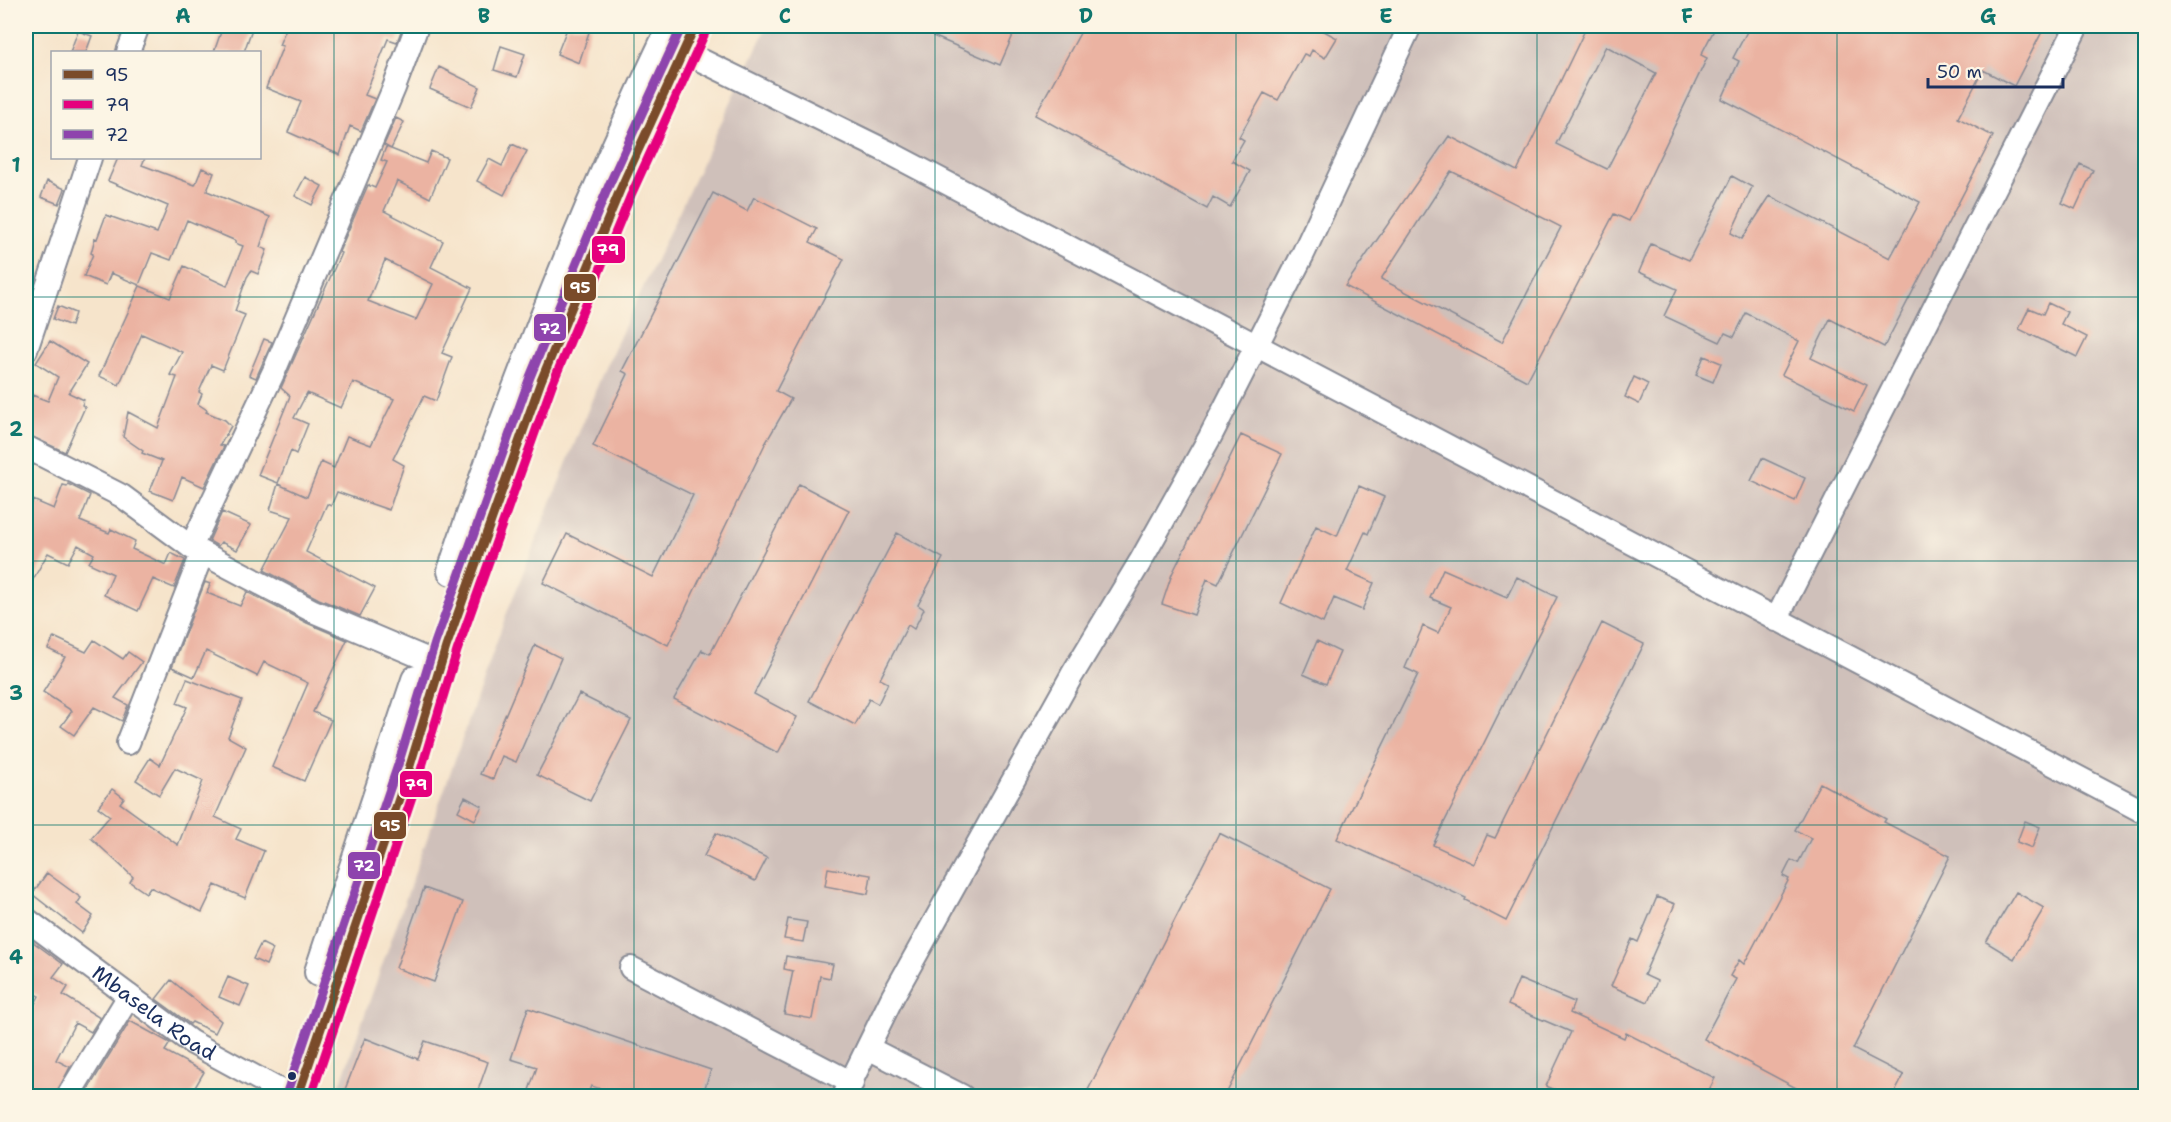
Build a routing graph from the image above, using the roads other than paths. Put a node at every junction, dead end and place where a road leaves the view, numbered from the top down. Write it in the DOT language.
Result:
graph roads {
  1 [pos="138,26"];
  2 [pos="417,26"];
  3 [pos="695,26"];
  4 [pos="1410,26"];
  5 [pos="2077,26"];
  6 [pos="672,40"];
  7 [pos="128,51"];
  8 [pos="90,159"];
  9 [pos="1256,345"];
  10 [pos="26,350"];
  11 [pos="26,447"];
  12 [pos="197,550"];
  13 [pos="1776,620"];
  14 [pos="424,658"];
  15 [pos="128,742"];
  16 [pos="2145,813"];
  17 [pos="26,920"];
  18 [pos="631,969"];
  19 [pos="129,996"];
  20 [pos="868,1048"];
  21 [pos="848,1090"];
  22 [pos="286,1095"];
  23 [pos="68,1096"];
  24 [pos="962,1096"];
  1 -- 7 [label="street"];
  2 -- 12 [label="street"];
  3 -- 6 [label="main road"];
  4 -- 9 [label="street"];
  5 -- 13 [label="street"];
  6 -- 9 [label="street"];
  6 -- 14 [label="main road"];
  6 -- 22 [label="main road"];
  8 -- 10 [label="street"];
  9 -- 13 [label="street"];
  9 -- 20 [label="street"];
  11 -- 12 [label="street"];
  12 -- 14 [label="street"];
  12 -- 15 [label="street"];
  13 -- 16 [label="street"];
  14 -- 22 [label="main road"];
  17 -- 19 [label="street, Mbasela Road"];
  18 -- 21 [label="street"];
  19 -- 22 [label="street, Mbasela Road"];
  19 -- 23 [label="street"];
  20 -- 21 [label="street"];
  20 -- 24 [label="street"];
}
